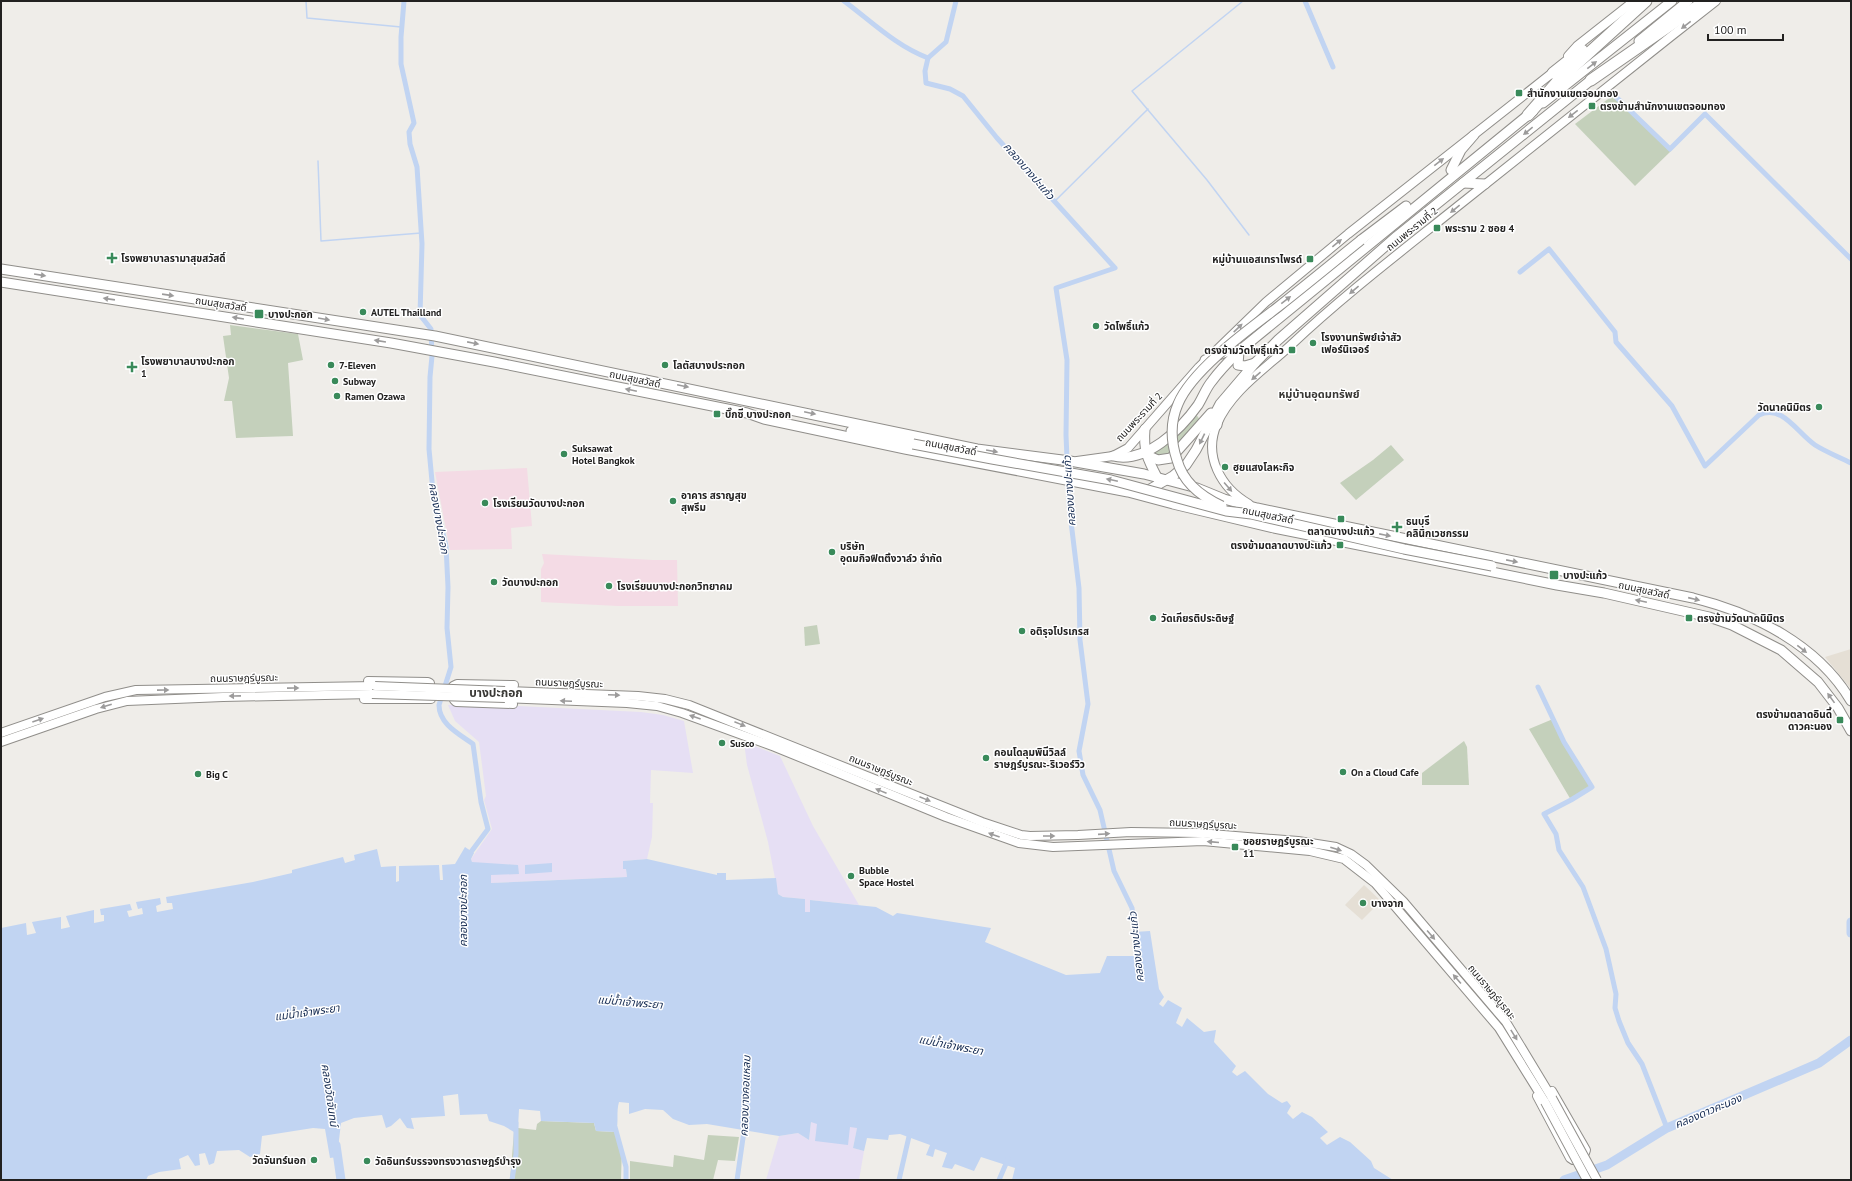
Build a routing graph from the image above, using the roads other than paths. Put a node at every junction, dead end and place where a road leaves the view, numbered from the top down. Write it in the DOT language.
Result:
graph roads {
  1 [pos="1634,1"];
  2 [pos="1644,1"];
  3 [pos="1672,1"];
  4 [pos="1688,1"];
  5 [pos="1704,1"];
  6 [pos="1716,1"];
  7 [pos="1553,73"];
  8 [pos="1591,80"];
  9 [pos="1528,115"];
  10 [pos="1474,135"];
  11 [pos="1496,140"];
  12 [pos="1451,170"];
  13 [pos="1463,183"];
  14 [pos="1485,184"];
  15 [pos="1,269"];
  16 [pos="1,282"];
  17 [pos="1252,340"];
  18 [pos="1218,348"];
  19 [pos="1239,351"];
  20 [pos="1205,360"];
  21 [pos="1255,363"];
  22 [pos="1199,404"];
  23 [pos="1220,404"];
  24 [pos="752,414"];
  25 [pos="1209,415"];
  26 [pos="1217,425"];
  27 [pos="1146,428"];
  28 [pos="1146,453"];
  29 [pos="1113,456"];
  30 [pos="1070,461"];
  31 [pos="1129,471"];
  32 [pos="1162,480"];
  33 [pos="1189,486"];
  34 [pos="1128,492"];
  35 [pos="1138,494"];
  36 [pos="1173,504"];
  37 [pos="1185,507"];
  38 [pos="1254,511"];
  39 [pos="1604,593"];
  40 [pos="1779,632"];
  41 [pos="1771,644"];
  42 [pos="326,687"];
  43 [pos="373,690"];
  44 [pos="527,692"];
  45 [pos="344,694"];
  46 [pos="505,694"];
  47 [pos="542,700"];
  48 [pos="1851,701"];
  49 [pos="1851,731"];
  50 [pos="1,733"];
  51 [pos="1,742"];
  52 [pos="970,822"];
  53 [pos="1020,839"];
  54 [pos="1262,842"];
  55 [pos="1479,990"];
  56 [pos="1472,996"];
  57 [pos="1541,1079"];
  58 [pos="1533,1084"];
  59 [pos="1549,1100"];
  60 [pos="1588,1180"];
  61 [pos="1596,1180"];
  1 -- 7 [label="main road, ถนนพระรามที่ 2"];
  2 -- 7 [label="highway"];
  2 -- 9 [label="highway"];
  9 -- 3 [label="main road, ถนนพระรามที่ 2, one-way"];
  4 -- 8 [label="main road, ถนนพระรามที่ 2"];
  5 -- 8 [label="highway"];
  6 -- 14 [label="main road, ถนนพระรามที่ 2, one-way"];
  7 -- 10 [label="main road, ถนนพระรามที่ 2"];
  8 -- 13 [label="main road, ถนนพระรามที่ 2, one-way"];
  9 -- 11 [label="main road, ถนนพระรามที่ 2"];
  10 -- 12 [label="main road"];
  18 -- 10 [label="main road, ถนนพระรามที่ 2, one-way"];
  11 -- 12 [label="main road"];
  11 -- 17 [label="main road, ถนนพระรามที่ 2"];
  38 -- 12 [label="main road, one-way, bridge"];
  13 -- 14 [label="main road"];
  13 -- 21 [label="main road, ถนนพระรามที่ 2"];
  14 -- 26 [label="main road, ถนนพระรามที่ 2, one-way"];
  15 -- 30 [label="main road, ถนนสุขสวัสดิ์, one-way"];
  24 -- 16 [label="main road, ถนนสุขสวัสดิ์, one-way"];
  17 -- 18 [label="main road"];
  17 -- 19 [label="main road, ถนนพระรามที่ 2"];
  18 -- 20 [label="main road, ถนนพระรามที่ 2"];
  19 -- 20 [label="main road"];
  19 -- 21 [label="main road"];
  19 -- 22 [label="main road, ถนนพระรามที่ 2"];
  20 -- 27 [label="main road, ถนนพระรามที่ 2"];
  21 -- 23 [label="main road, ถนนพระรามที่ 2"];
  22 -- 25 [label="main road"];
  22 -- 28 [label="main road, ถนนพระรามที่ 2"];
  23 -- 25 [label="main road"];
  23 -- 26 [label="main road"];
  23 -- 32 [label="main road, ถนนพระรามที่ 2, one-way"];
  24 -- 34 [label="main road, ถนนสุขสวัสดิ์"];
  38 -- 24 [label="main road, one-way, bridge"];
  25 -- 28 [label="main road"];
  26 -- 38 [label="main road, ถนนพระรามที่ 2, one-way"];
  27 -- 28 [label="main road"];
  27 -- 29 [label="main road, ถนนพระรามที่ 2"];
  28 -- 29 [label="main road, ถนนพระรามที่ 2"];
  28 -- 32 [label="main road"];
  29 -- 30 [label="main road, ถนนพระรามที่ 2"];
  30 -- 31 [label="main road, ถนนสุขสวัสดิ์"];
  31 -- 32 [label="main road, ถนนสุขสวัสดิ์"];
  31 -- 34 [label="main road"];
  32 -- 33 [label="main road, ถนนสุขสวัสดิ์"];
  32 -- 35 [label="main road, ถนนพระรามที่ 2"];
  32 -- 36 [label="main road"];
  33 -- 37 [label="main road"];
  33 -- 38 [label="main road, ถนนสุขสวัสดิ์"];
  34 -- 35 [label="main road, ถนนสุขสวัสดิ์"];
  35 -- 36 [label="main road, ถนนสุขสวัสดิ์"];
  36 -- 37 [label="main road, ถนนสุขสวัสดิ์"];
  37 -- 39 [label="main road, ถนนสุขสวัสดิ์"];
  38 -- 39 [label="main road, bridge"];
  38 -- 40 [label="main road, ถนนสุขสวัสดิ์, one-way"];
  41 -- 39 [label="main road, ถนนสุขสวัสดิ์, one-way"];
  40 -- 41 [label="main road"];
  40 -- 48 [label="main road, ถนนสุขสวัสดิ์, one-way"];
  49 -- 41 [label="main road, ถนนสุขสวัสดิ์, one-way"];
  42 -- 43 [label="main road, ถนนราษฎร์บูรณะ"];
  42 -- 45 [label="main road"];
  50 -- 42 [label="main road, ถนนราษฎร์บูรณะ, one-way"];
  43 -- 45 [label="main road, ถนนราษฎร์บูรณะ"];
  43 -- 46 [label="main road, ถนนราษฎร์บูรณะ, bridge"];
  44 -- 46 [label="main road, ถนนราษฎร์บูรณะ"];
  44 -- 47 [label="main road"];
  44 -- 52 [label="main road, ถนนราษฎร์บูรณะ, one-way"];
  45 -- 51 [label="main road, ถนนราษฎร์บูรณะ, one-way"];
  46 -- 47 [label="main road, ถนนราษฎร์บูรณะ"];
  52 -- 47 [label="main road, ถนนราษฎร์บูรณะ, one-way"];
  52 -- 53 [label="main road, ถนนราษฎร์บูรณะ"];
  53 -- 54 [label="main road, ถนนราษฎร์บูรณะ, one-way"];
  54 -- 53 [label="main road, ถนนราษฎร์บูรณะ, one-way"];
  54 -- 55 [label="main road, ถนนราษฎร์บูรณะ, one-way"];
  56 -- 54 [label="main road, ถนนราษฎร์บูรณะ, one-way"];
  55 -- 56 [label="main road"];
  55 -- 57 [label="main road, ถนนราษฎร์บูรณะ, one-way"];
  56 -- 58 [label="main road, ถนนราษฎร์บูรณะ"];
  57 -- 58 [label="main road"];
  57 -- 59 [label="main road, ถนนราษฎร์บูรณะ"];
  58 -- 59 [label="main road, ถนนราษฎร์บูรณะ"];
  59 -- 60 [label="main road, ถนนราษฎร์บูรณะ, bridge"];
  59 -- 61 [label="main road, ถนนราษฎร์บูรณะ, bridge"];
}
